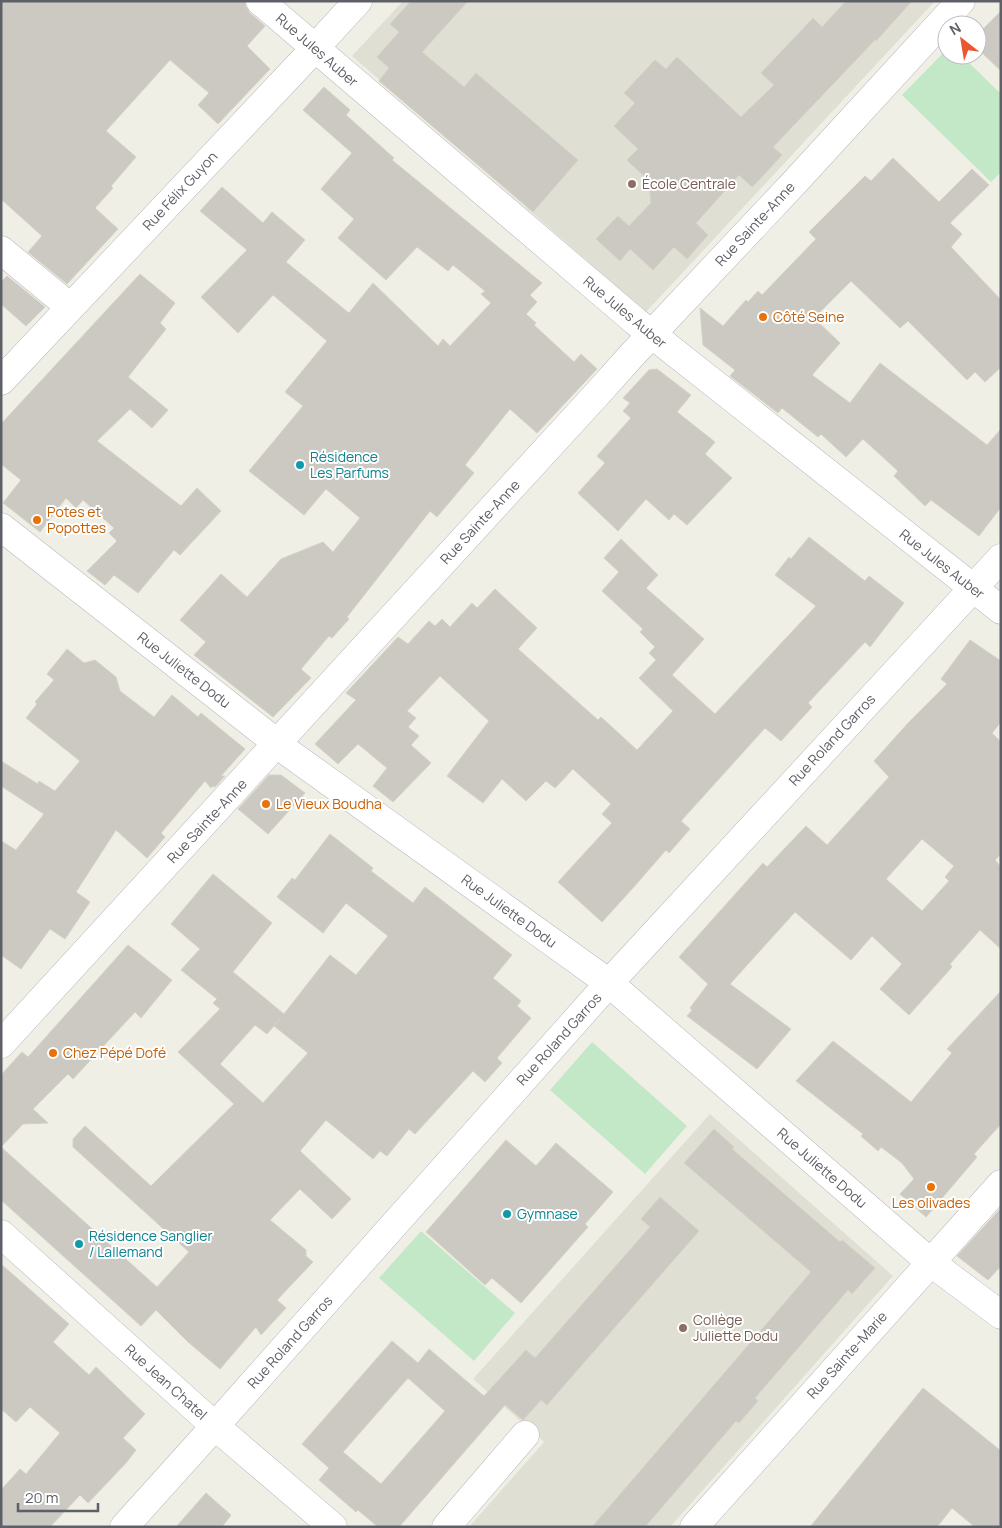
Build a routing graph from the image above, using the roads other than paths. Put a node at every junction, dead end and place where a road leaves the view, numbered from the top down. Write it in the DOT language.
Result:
graph roads {
  1 [pos="260,1"];
  2 [pos="358,1"];
  3 [pos="961,1"];
  4 [pos="314,49"];
  5 [pos="1,250"];
  6 [pos="70,307"];
  7 [pos="652,334"];
  8 [pos="1,381"];
  9 [pos="1,526"];
  10 [pos="1001,558"];
  11 [pos="972,588"];
  12 [pos="1001,610"];
  13 [pos="278,742"];
  14 [pos="608,982"];
  15 [pos="1,1044"];
  16 [pos="1001,1184"];
  17 [pos="1,1234"];
  18 [pos="930,1262"];
  19 [pos="1001,1315"];
  20 [pos="215,1426"];
  21 [pos="525,1435"];
  22 [pos="124,1527"];
  23 [pos="333,1527"];
  24 [pos="446,1527"];
  25 [pos="694,1527"];
  1 -- 4 [label="street, Rue Jules Auber"];
  2 -- 4 [label="street, Rue Félix Guyon"];
  3 -- 7 [label="street, Rue Sainte-Anne"];
  4 -- 6 [label="street, Rue Félix Guyon"];
  4 -- 7 [label="street, Rue Jules Auber"];
  5 -- 6 [label="street"];
  6 -- 8 [label="street, Rue Félix Guyon"];
  7 -- 11 [label="street, Rue Jules Auber"];
  7 -- 13 [label="street, Rue Sainte-Anne"];
  9 -- 13 [label="street, Rue Juliette Dodu"];
  10 -- 11 [label="street, Rue Roland Garros"];
  11 -- 12 [label="street, Rue Jules Auber"];
  11 -- 14 [label="street, Rue Roland Garros"];
  13 -- 14 [label="street, Rue Juliette Dodu"];
  13 -- 15 [label="street, Rue Sainte-Anne"];
  14 -- 18 [label="street, Rue Juliette Dodu"];
  14 -- 20 [label="street, Rue Roland Garros"];
  16 -- 18 [label="street, Rue Sainte-Marie"];
  17 -- 20 [label="street, Rue Jean Chatel"];
  18 -- 19 [label="street, Rue Juliette Dodu"];
  18 -- 25 [label="street, Rue Sainte-Marie"];
  20 -- 22 [label="street, Rue Roland Garros"];
  20 -- 23 [label="street, Rue Jean Chatel"];
  21 -- 24 [label="street"];
}
